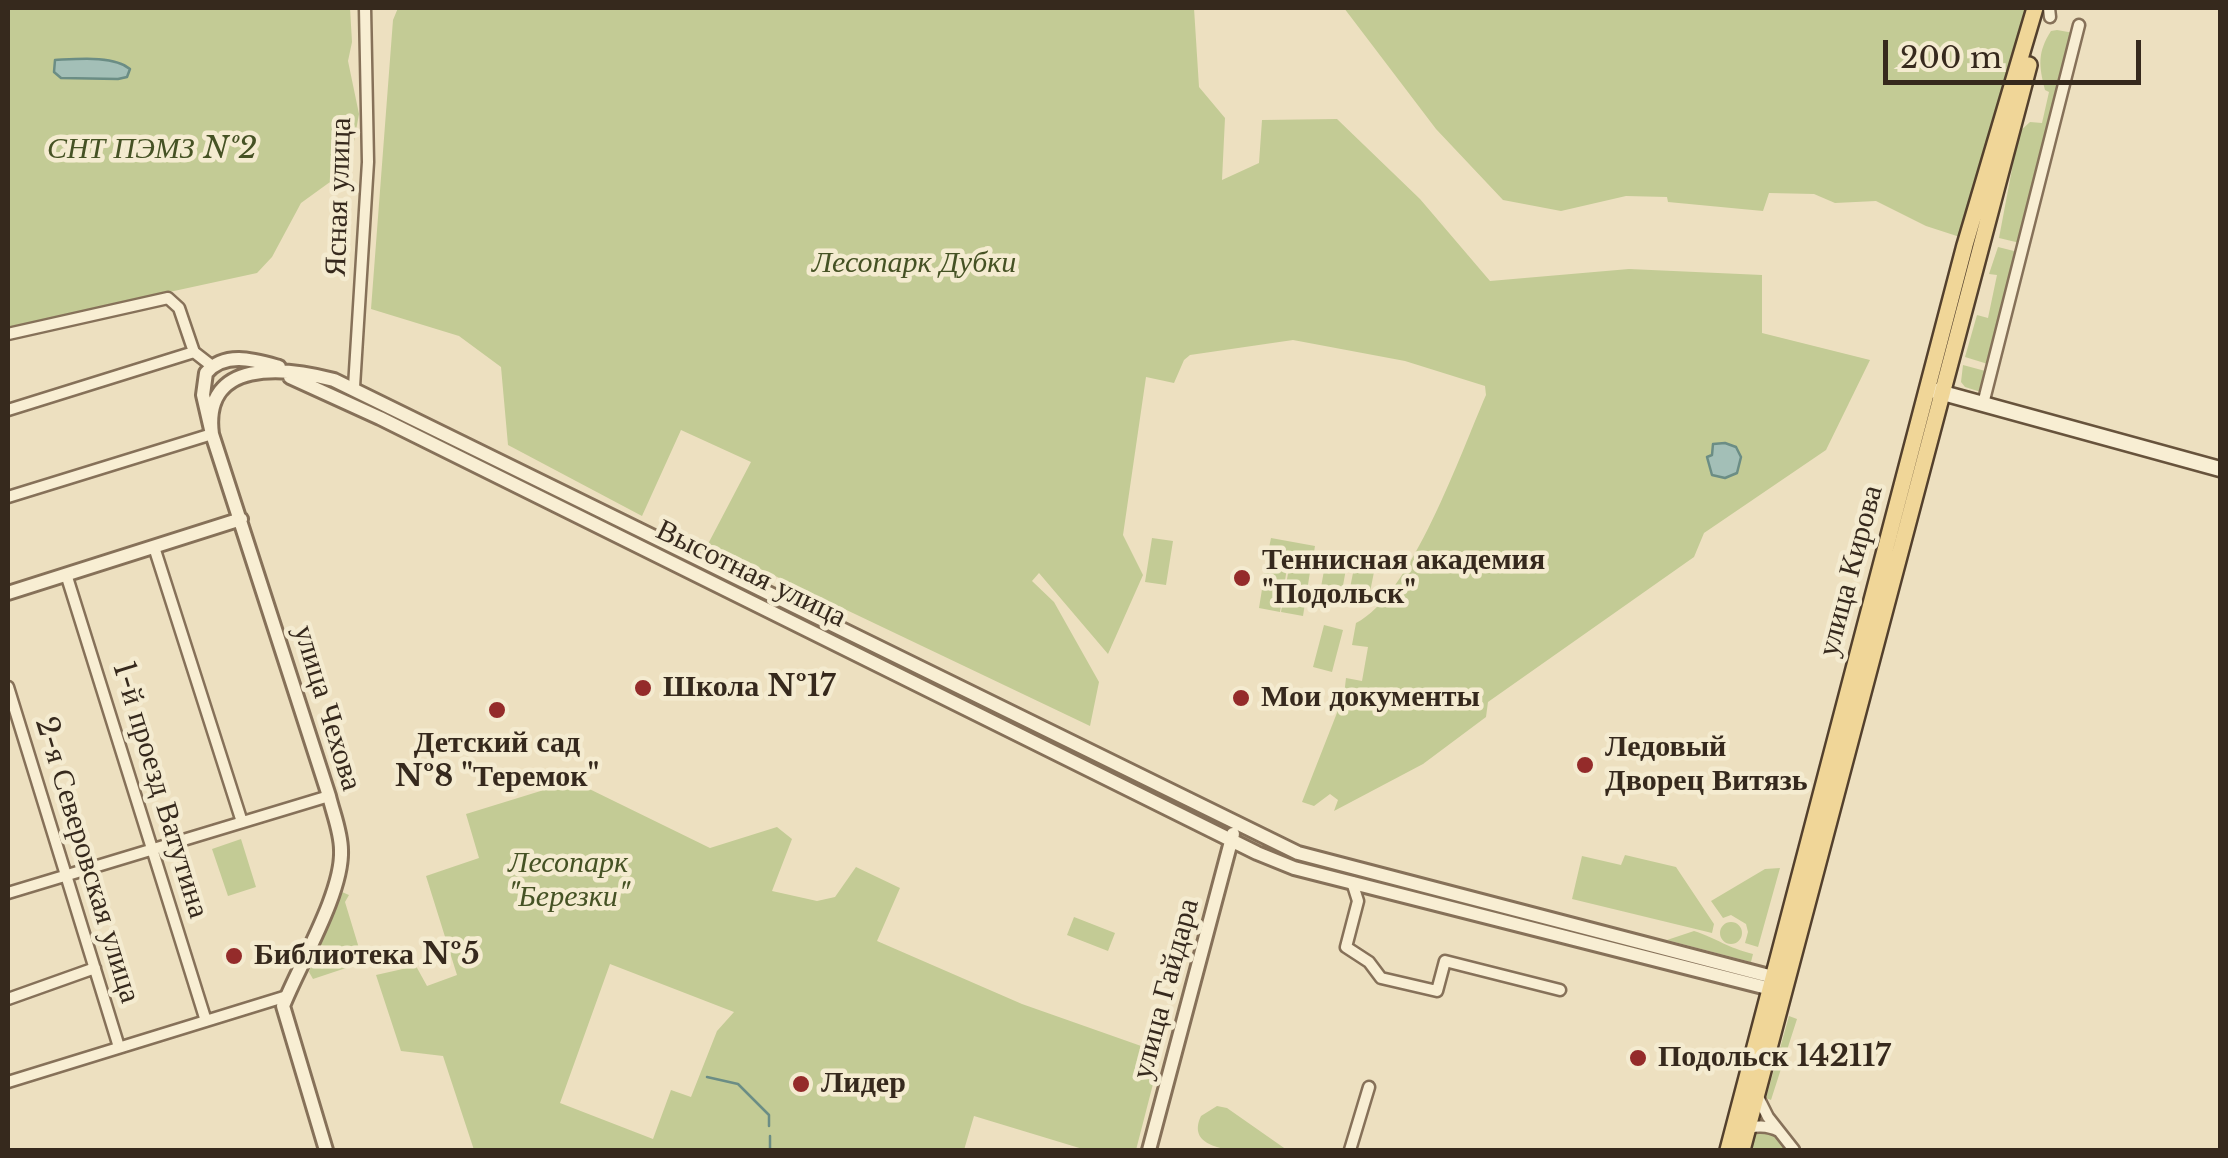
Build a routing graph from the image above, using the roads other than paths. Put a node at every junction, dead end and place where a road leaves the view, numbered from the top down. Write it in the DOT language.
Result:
graph roads {
  1 [pos="366,8"];
  2 [pos="2035,8"];
  3 [pos="2048,11"];
  4 [pos="2079,26"];
  5 [pos="8,334"];
  6 [pos="194,352"];
  7 [pos="212,366"];
  8 [pos="356,368"];
  9 [pos="274,370"];
  10 [pos="296,372"];
  11 [pos="334,380"];
  12 [pos="354,387"];
  13 [pos="1934,391"];
  14 [pos="347,402"];
  15 [pos="1984,404"];
  16 [pos="8,410"];
  17 [pos="212,434"];
  18 [pos="2220,469"];
  19 [pos="8,498"];
  20 [pos="241,518"];
  21 [pos="154,547"];
  22 [pos="66,574"];
  23 [pos="8,593"];
  24 [pos="8,686"];
  25 [pos="1140,776"];
  26 [pos="1134,791"];
  27 [pos="329,796"];
  28 [pos="1223,818"];
  29 [pos="242,822"];
  30 [pos="1258,834"];
  31 [pos="1233,842"];
  32 [pos="152,849"];
  33 [pos="66,875"];
  34 [pos="1352,882"];
  35 [pos="1394,886"];
  36 [pos="8,893"];
  37 [pos="95,968"];
  38 [pos="1776,986"];
  39 [pos="1560,990"];
  40 [pos="287,996"];
  41 [pos="8,999"];
  42 [pos="206,1020"];
  43 [pos="119,1047"];
  44 [pos="8,1082"];
  45 [pos="1369,1087"];
  46 [pos="1757,1095"];
  47 [pos="1748,1128"];
  48 [pos="1780,1132"];
  49 [pos="1733,1147"];
  50 [pos="326,1150"];
  51 [pos="1148,1150"];
  52 [pos="1350,1150"];
  53 [pos="1794,1150"];
  1 -- 8 [label="street, Ясная улица"];
  2 -- 13 [label="main road, улица Кирова"];
  3 -- 13 [label="main road, улица Кирова"];
  4 -- 15 [label="street"];
  5 -- 6 [label="street"];
  6 -- 7 [label="street"];
  6 -- 16 [label="street"];
  7 -- 10 [label="street"];
  7 -- 17 [label="street, улица Чехова"];
  8 -- 11 [label="street"];
  8 -- 12 [label="street, Ясная улица"];
  9 -- 10 [label="street, Высотная улица"];
  9 -- 14 [label="street, Высотная улица"];
  9 -- 17 [label="street"];
  10 -- 11 [label="street, Высотная улица"];
  11 -- 12 [label="street, Высотная улица"];
  12 -- 14 [label="street"];
  12 -- 25 [label="street, Высотная улица"];
  13 -- 15 [label="main road"];
  13 -- 38 [label="main road, улица Кирова"];
  14 -- 26 [label="street, Высотная улица"];
  15 -- 18 [label="main road"];
  17 -- 19 [label="street"];
  17 -- 20 [label="street, улица Чехова"];
  20 -- 21 [label="street"];
  20 -- 27 [label="street, улица Чехова"];
  21 -- 22 [label="street"];
  21 -- 29 [label="street"];
  22 -- 23 [label="street"];
  22 -- 32 [label="street, 1-й проезд Ватутина"];
  24 -- 33 [label="street, 2-я Северовская улица"];
  25 -- 26 [label="street"];
  25 -- 28 [label="street, Высотная улица"];
  26 -- 31 [label="street, Высотная улица"];
  27 -- 29 [label="street"];
  27 -- 40 [label="street, улица Чехова"];
  28 -- 30 [label="street, Высотная улица"];
  28 -- 31 [label="street"];
  29 -- 32 [label="street"];
  30 -- 31 [label="street"];
  30 -- 35 [label="street, Высотная улица"];
  31 -- 34 [label="street, Высотная улица"];
  31 -- 51 [label="street, улица Гайдара"];
  32 -- 33 [label="street"];
  32 -- 42 [label="street, 1-й проезд Ватутина"];
  33 -- 36 [label="street"];
  33 -- 37 [label="street, 2-я Северовская улица"];
  34 -- 35 [label="street, Высотная улица"];
  34 -- 39 [label="street"];
  35 -- 38 [label="street, Высотная улица"];
  37 -- 41 [label="street"];
  37 -- 43 [label="street, 2-я Северовская улица"];
  38 -- 46 [label="main road, улица Кирова"];
  38 -- 49 [label="main road, улица Кирова"];
  40 -- 42 [label="street"];
  40 -- 50 [label="street"];
  42 -- 43 [label="street"];
  43 -- 44 [label="street"];
  45 -- 52 [label="street"];
  46 -- 47 [label="main road, улица Кирова"];
  46 -- 48 [label="street"];
  47 -- 48 [label="street"];
  47 -- 49 [label="main road, улица Кирова"];
  48 -- 53 [label="street"];
}
